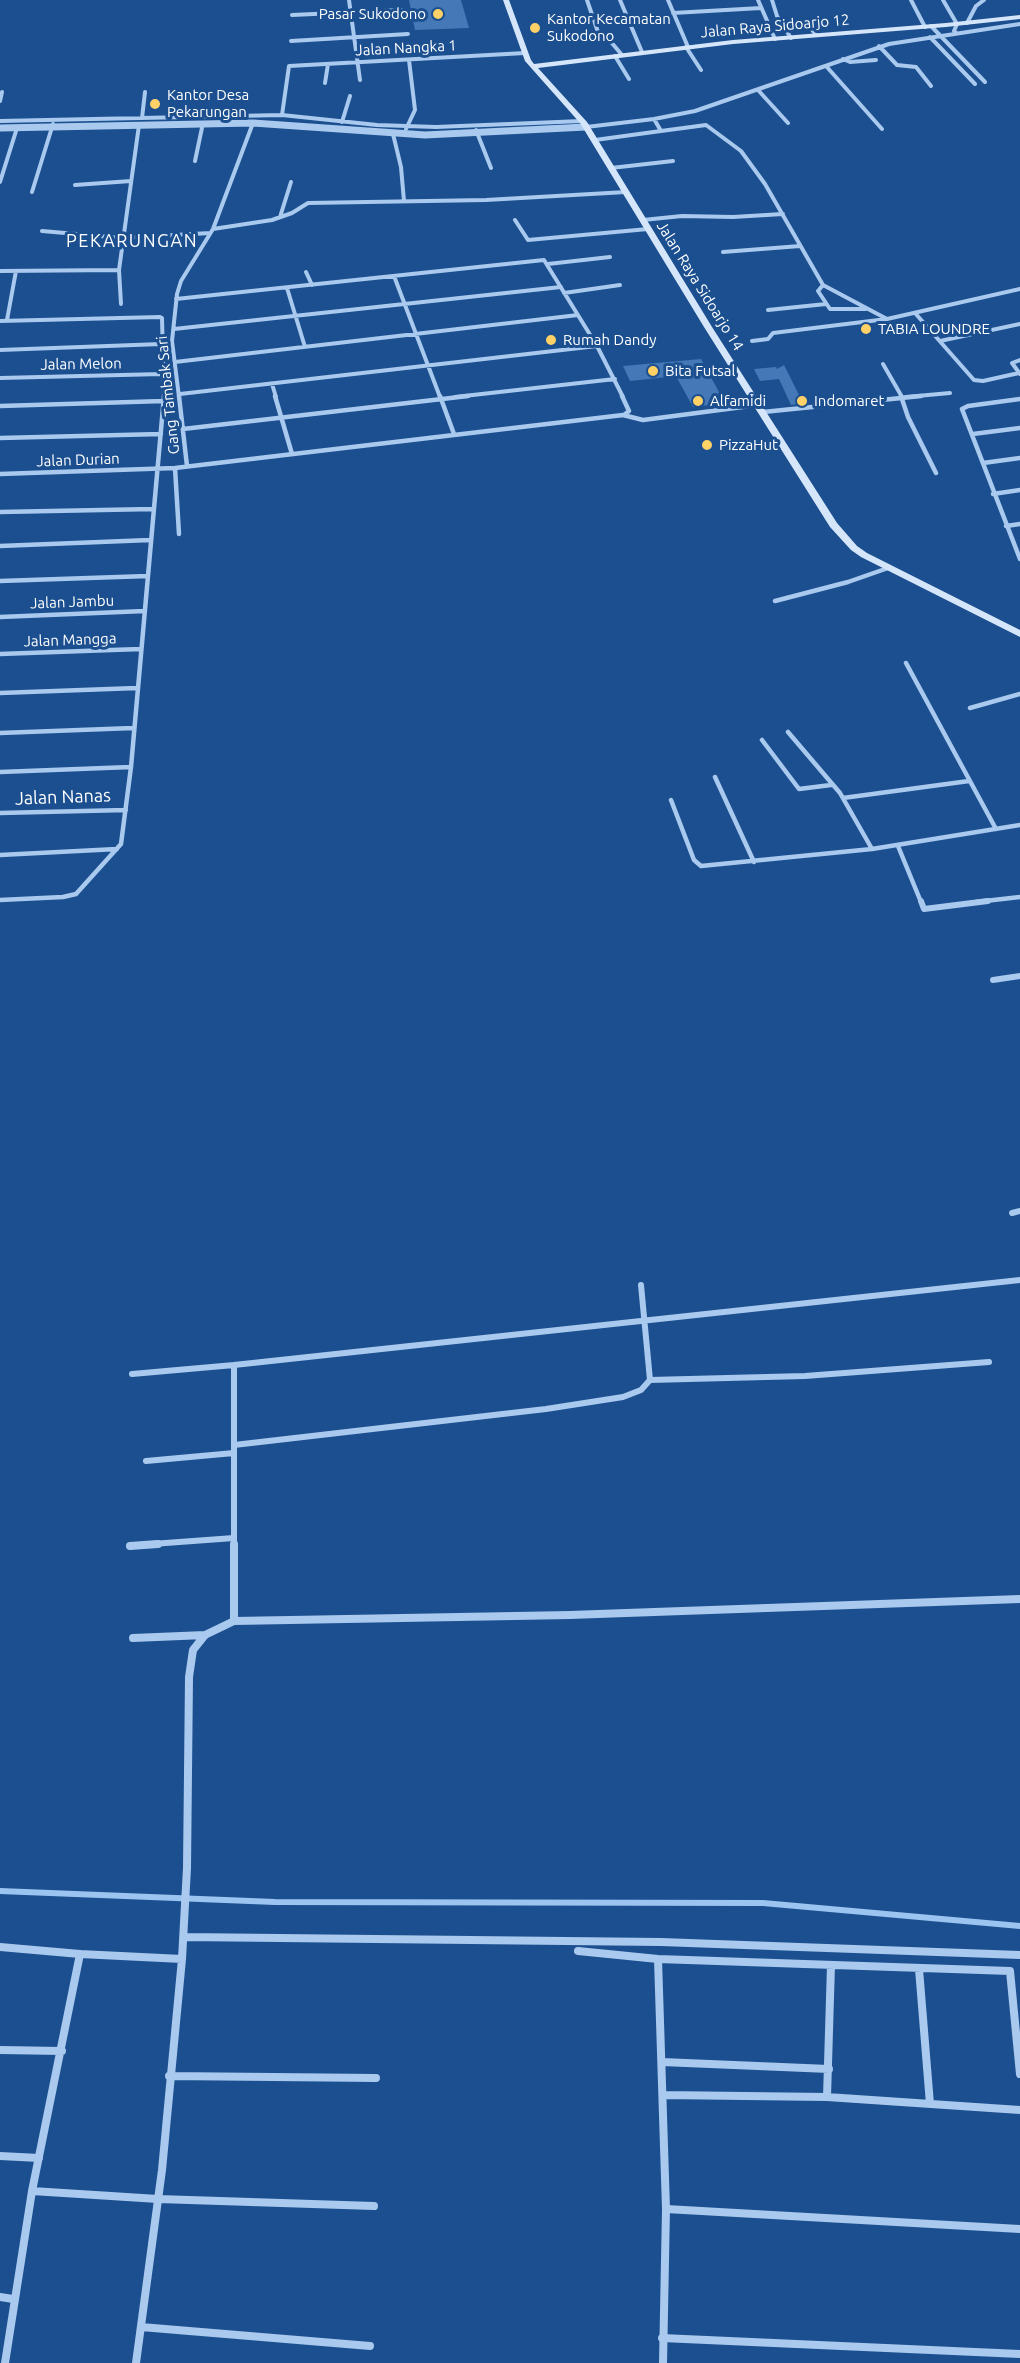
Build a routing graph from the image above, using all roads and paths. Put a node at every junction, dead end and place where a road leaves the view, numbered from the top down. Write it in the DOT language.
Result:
graph roads {
  1 [pos="349,0"];
  2 [pos="506,0"];
  3 [pos="587,0"];
  4 [pos="620,0"];
  5 [pos="668,0"];
  6 [pos="758,0"];
  7 [pos="772,0"];
  8 [pos="911,0"];
  9 [pos="943,0"];
  10 [pos="984,0"];
  11 [pos="761,8"];
  12 [pos="402,10"];
  13 [pos="351,12"];
  14 [pos="673,13"];
  15 [pos="292,15"];
  16 [pos="1020,17"];
  17 [pos="967,23"];
  18 [pos="784,24"];
  19 [pos="1020,24"];
  20 [pos="991,25"];
  21 [pos="956,28"];
  22 [pos="933,30"];
  23 [pos="408,34"];
  24 [pos="816,35"];
  25 [pos="354,37"];
  26 [pos="930,37"];
  27 [pos="791,38"];
  28 [pos="775,39"];
  29 [pos="291,41"];
  30 [pos="879,46"];
  31 [pos="687,47"];
  32 [pos="642,52"];
  33 [pos="525,53"];
  34 [pos="618,55"];
  35 [pos="843,59"];
  36 [pos="409,60"];
  37 [pos="876,60"];
  38 [pos="359,63"];
  39 [pos="328,64"];
  40 [pos="532,66"];
  41 [pos="825,66"];
  42 [pos="701,70"];
  43 [pos="629,79"];
  44 [pos="360,80"];
  45 [pos="985,82"];
  46 [pos="325,83"];
  47 [pos="975,84"];
  48 [pos="931,86"];
  49 [pos="758,90"];
  50 [pos="2,92"];
  51 [pos="145,92"];
  52 [pos="350,96"];
  53 [pos="0,101"];
  54 [pos="282,115"];
  55 [pos="654,119"];
  56 [pos="0,121"];
  57 [pos="140,122"];
  58 [pos="342,122"];
  59 [pos="52,123"];
  60 [pos="203,123"];
  61 [pos="253,123"];
  62 [pos="788,123"];
  63 [pos="584,124"];
  64 [pos="0,128"];
  65 [pos="16,128"];
  66 [pos="882,129"];
  67 [pos="476,130"];
  68 [pos="406,131"];
  69 [pos="661,131"];
  70 [pos="393,134"];
  71 [pos="595,140"];
  72 [pos="195,161"];
  73 [pos="673,161"];
  74 [pos="491,168"];
  75 [pos="611,168"];
  76 [pos="131,181"];
  77 [pos="0,182"];
  78 [pos="291,182"];
  79 [pos="75,184"];
  80 [pos="32,192"];
  81 [pos="626,192"];
  82 [pos="404,201"];
  83 [pos="783,214"];
  84 [pos="280,217"];
  85 [pos="515,220"];
  86 [pos="643,220"];
  87 [pos="648,229"];
  88 [pos="42,231"];
  89 [pos="212,231"];
  90 [pos="123,238"];
  91 [pos="800,246"];
  92 [pos="723,252"];
  93 [pos="610,257"];
  94 [pos="548,264"];
  95 [pos="119,270"];
  96 [pos="0,271"];
  97 [pos="16,271"];
  98 [pos="306,272"];
  99 [pos="394,276"];
  100 [pos="312,285"];
  101 [pos="620,285"];
  102 [pos="823,285"];
  103 [pos="561,287"];
  104 [pos="287,288"];
  105 [pos="1020,289"];
  106 [pos="564,293"];
  107 [pos="176,299"];
  108 [pos="121,304"];
  109 [pos="826,304"];
  110 [pos="407,305"];
  111 [pos="867,309"];
  112 [pos="768,310"];
  113 [pos="915,313"];
  114 [pos="579,315"];
  115 [pos="296,316"];
  116 [pos="887,319"];
  117 [pos="7,320"];
  118 [pos="0,321"];
  119 [pos="1020,324"];
  120 [pos="174,329"];
  121 [pos="416,334"];
  122 [pos="752,341"];
  123 [pos="940,341"];
  124 [pos="160,344"];
  125 [pos="597,346"];
  126 [pos="305,347"];
  127 [pos="0,350"];
  128 [pos="1020,360"];
  129 [pos="175,362"];
  130 [pos="883,364"];
  131 [pos="427,365"];
  132 [pos="162,374"];
  133 [pos="1019,374"];
  134 [pos="0,378"];
  135 [pos="615,379"];
  136 [pos="272,384"];
  137 [pos="950,393"];
  138 [pos="180,394"];
  139 [pos="440,398"];
  140 [pos="902,398"];
  141 [pos="1020,399"];
  142 [pos="164,401"];
  143 [pos="0,406"];
  144 [pos="760,409"];
  145 [pos="623,415"];
  146 [pos="280,418"];
  147 [pos="1020,428"];
  148 [pos="183,429"];
  149 [pos="161,434"];
  150 [pos="454,434"];
  151 [pos="973,434"];
  152 [pos="0,438"];
  153 [pos="292,454"];
  154 [pos="1020,458"];
  155 [pos="983,463"];
  156 [pos="187,466"];
  157 [pos="175,468"];
  158 [pos="157,470"];
  159 [pos="936,473"];
  160 [pos="0,474"];
  161 [pos="1020,490"];
  162 [pos="993,494"];
  163 [pos="153,508"];
  164 [pos="0,512"];
  165 [pos="1020,524"];
  166 [pos="1006,526"];
  167 [pos="179,534"];
  168 [pos="150,540"];
  169 [pos="0,546"];
  170 [pos="1020,559"];
  171 [pos="888,568"];
  172 [pos="148,576"];
  173 [pos="0,580"];
  174 [pos="775,601"];
  175 [pos="145,611"];
  176 [pos="0,617"];
  177 [pos="1020,634"];
  178 [pos="140,649"];
  179 [pos="0,654"];
  180 [pos="906,663"];
  181 [pos="137,688"];
  182 [pos="0,693"];
  183 [pos="1020,694"];
  184 [pos="970,708"];
  185 [pos="133,729"];
  186 [pos="788,732"];
  187 [pos="0,733"];
  188 [pos="762,740"];
  189 [pos="131,767"];
  190 [pos="0,772"];
  191 [pos="715,777"];
  192 [pos="969,780"];
  193 [pos="831,785"];
  194 [pos="843,798"];
  195 [pos="671,800"];
  196 [pos="126,810"];
  197 [pos="0,813"];
  198 [pos="1020,825"];
  199 [pos="996,829"];
  200 [pos="898,846"];
  201 [pos="117,849"];
  202 [pos="872,849"];
  203 [pos="0,855"];
  204 [pos="754,862"];
  205 [pos="1020,897"];
  206 [pos="0,900"];
  207 [pos="1020,976"];
  208 [pos="993,980"];
  209 [pos="1020,1211"];
  210 [pos="1012,1213"];
  211 [pos="1020,1280"];
  212 [pos="641,1285"];
  213 [pos="643,1322"];
  214 [pos="989,1362"];
  215 [pos="234,1365"];
  216 [pos="132,1374"];
  217 [pos="650,1380"];
  218 [pos="234,1449"];
  219 [pos="146,1461"];
  220 [pos="234,1538"];
  221 [pos="130,1546"];
  222 [pos="1020,1599"];
  223 [pos="234,1621"];
  224 [pos="205,1635"];
  225 [pos="133,1638"];
  226 [pos="184,1937"];
  227 [pos="0,1947"];
  228 [pos="578,1951"];
  229 [pos="80,1954"];
  230 [pos="1020,1955"];
  231 [pos="182,1959"];
  232 [pos="658,1959"];
  233 [pos="831,1965"];
  234 [pos="919,1969"];
  235 [pos="0,2050"];
  236 [pos="62,2051"];
  237 [pos="662,2062"];
  238 [pos="829,2069"];
  239 [pos="1020,2074"];
  240 [pos="169,2076"];
  241 [pos="376,2078"];
  242 [pos="663,2095"];
  243 [pos="827,2097"];
  244 [pos="930,2104"];
  245 [pos="1020,2110"];
  246 [pos="0,2156"];
  247 [pos="39,2158"];
  248 [pos="32,2191"];
  249 [pos="158,2199"];
  250 [pos="374,2206"];
  251 [pos="666,2209"];
  252 [pos="1020,2229"];
  253 [pos="0,2297"];
  254 [pos="13,2299"];
  255 [pos="141,2327"];
  256 [pos="662,2338"];
  257 [pos="370,2346"];
  258 [pos="1020,2354"];
  259 [pos="986,2358"];
  260 [pos="5,2363"];
  261 [pos="136,2363"];
  262 [pos="663,2363"];
  1 -- 13 [label="street"];
  2 -- 33 [label="main road, Jalan Raya Sidoarjo 14"];
  3 -- 34 [label="street"];
  4 -- 32 [label="street"];
  5 -- 14 [label="street"];
  6 -- 11 [label="street"];
  7 -- 18 [label="street"];
  8 -- 22 [label="street"];
  9 -- 21 [label="street"];
  10 -- 17 [label="street"];
  11 -- 14 [label="street"];
  11 -- 28 [label="street"];
  12 -- 13 [label="street"];
  13 -- 15 [label="street"];
  13 -- 25 [label="street"];
  14 -- 31 [label="street"];
  16 -- 20 [label="main road, Jalan Raya Sidoarjo 12"];
  17 -- 20 [label="main road, Jalan Raya Sidoarjo 12"];
  17 -- 21 [label="main road, Jalan Raya Sidoarjo 12"];
  18 -- 24 [label="street"];
  18 -- 27 [label="street"];
  19 -- 20 [label="street"];
  20 -- 21 [label="street"];
  21 -- 22 [label="main road, Jalan Raya Sidoarjo 12"];
  21 -- 22 [label="street"];
  22 -- 24 [label="main road, Jalan Raya Sidoarjo 12"];
  22 -- 26 [label="street"];
  22 -- 45 [label="street"];
  23 -- 25 [label="street"];
  24 -- 27 [label="main road, Jalan Raya Sidoarjo 12"];
  25 -- 29 [label="street"];
  25 -- 38 [label="street"];
  26 -- 30 [label="street"];
  26 -- 47 [label="street"];
  27 -- 28 [label="main road, Jalan Raya Sidoarjo 12"];
  28 -- 31 [label="main road, Jalan Raya Sidoarjo 12"];
  30 -- 35 [label="street"];
  30 -- 48 [label="street"];
  31 -- 32 [label="main road, Jalan Raya Sidoarjo 12"];
  31 -- 42 [label="street"];
  32 -- 34 [label="main road, Jalan Raya Sidoarjo 12"];
  33 -- 36 [label="street, Jalan Nangka 1"];
  33 -- 40 [label="main road, Jalan Raya Sidoarjo 14"];
  34 -- 40 [label="main road, Jalan Raya Sidoarjo 12"];
  34 -- 43 [label="street"];
  35 -- 37 [label="street"];
  35 -- 41 [label="street"];
  36 -- 38 [label="street, Jalan Nangka 1"];
  36 -- 68 [label="street"];
  38 -- 39 [label="street, Jalan Nangka 1"];
  38 -- 44 [label="street"];
  39 -- 46 [label="street"];
  39 -- 54 [label="street, Jalan Nangka 1"];
  40 -- 63 [label="main road, Jalan Raya Sidoarjo 14"];
  41 -- 49 [label="street"];
  41 -- 66 [label="street"];
  49 -- 55 [label="street"];
  49 -- 62 [label="street"];
  50 -- 53 [label="street"];
  51 -- 57 [label="street"];
  52 -- 58 [label="street"];
  54 -- 57 [label="street"];
  54 -- 58 [label="street"];
  55 -- 63 [label="street"];
  55 -- 69 [label="street"];
  56 -- 59 [label="street"];
  57 -- 59 [label="street"];
  57 -- 60 [label="street"];
  57 -- 76 [label="street"];
  58 -- 68 [label="street"];
  59 -- 65 [label="street"];
  59 -- 80 [label="street"];
  60 -- 61 [label="street"];
  60 -- 72 [label="street"];
  61 -- 70 [label="street"];
  61 -- 89 [label="street, Gang Tambak Sari"];
  63 -- 67 [label="street"];
  63 -- 71 [label="main road, Jalan Raya Sidoarjo 14"];
  64 -- 65 [label="street"];
  65 -- 77 [label="street"];
  67 -- 68 [label="street"];
  67 -- 74 [label="street"];
  68 -- 70 [label="street"];
  69 -- 71 [label="street"];
  69 -- 83 [label="street"];
  70 -- 82 [label="street"];
  71 -- 75 [label="main road, Jalan Raya Sidoarjo 14"];
  73 -- 75 [label="street"];
  75 -- 81 [label="main road, Jalan Raya Sidoarjo 14"];
  76 -- 79 [label="street"];
  76 -- 90 [label="street"];
  78 -- 84 [label="street"];
  81 -- 82 [label="street"];
  81 -- 86 [label="main road, Jalan Raya Sidoarjo 14"];
  82 -- 84 [label="street"];
  83 -- 86 [label="street"];
  83 -- 91 [label="street"];
  84 -- 89 [label="street"];
  85 -- 87 [label="street"];
  86 -- 87 [label="main road, Jalan Raya Sidoarjo 14"];
  87 -- 144 [label="main road, Jalan Raya Sidoarjo 14"];
  88 -- 90 [label="street"];
  89 -- 90 [label="street"];
  89 -- 107 [label="street, Gang Tambak Sari"];
  90 -- 95 [label="street"];
  91 -- 92 [label="street"];
  91 -- 102 [label="street"];
  93 -- 94 [label="street"];
  94 -- 99 [label="street"];
  94 -- 103 [label="street"];
  95 -- 97 [label="street"];
  95 -- 108 [label="street"];
  96 -- 97 [label="street"];
  97 -- 117 [label="street"];
  98 -- 100 [label="street"];
  99 -- 100 [label="street"];
  99 -- 110 [label="street"];
  100 -- 104 [label="street"];
  101 -- 106 [label="street"];
  102 -- 109 [label="street"];
  102 -- 111 [label="street"];
  103 -- 106 [label="street"];
  103 -- 110 [label="street"];
  104 -- 107 [label="street"];
  104 -- 115 [label="street"];
  105 -- 113 [label="street"];
  106 -- 114 [label="street"];
  107 -- 120 [label="street, Gang Tambak Sari"];
  109 -- 111 [label="street"];
  109 -- 112 [label="street"];
  110 -- 115 [label="street"];
  110 -- 121 [label="street"];
  111 -- 116 [label="street"];
  113 -- 116 [label="street"];
  113 -- 123 [label="street"];
  114 -- 121 [label="street"];
  114 -- 125 [label="street"];
  115 -- 120 [label="street"];
  115 -- 126 [label="street"];
  116 -- 122 [label="street"];
  117 -- 118 [label="street"];
  117 -- 124 [label="street"];
  119 -- 123 [label="street"];
  120 -- 129 [label="street, Gang Tambak Sari"];
  121 -- 126 [label="street"];
  121 -- 131 [label="street"];
  123 -- 133 [label="street"];
  124 -- 127 [label="street"];
  124 -- 132 [label="street"];
  125 -- 131 [label="street"];
  125 -- 135 [label="street"];
  126 -- 129 [label="street"];
  128 -- 133 [label="street"];
  129 -- 138 [label="street, Gang Tambak Sari"];
  130 -- 140 [label="street"];
  131 -- 136 [label="street"];
  131 -- 139 [label="street"];
  132 -- 134 [label="street, Jalan Melon"];
  132 -- 142 [label="street"];
  135 -- 139 [label="street"];
  135 -- 145 [label="street"];
  136 -- 138 [label="street"];
  136 -- 146 [label="street"];
  137 -- 140 [label="street, Jalan Durian"];
  138 -- 148 [label="street, Gang Tambak Sari"];
  139 -- 146 [label="street"];
  139 -- 150 [label="street"];
  140 -- 144 [label="street, Jalan Durian"];
  140 -- 159 [label="street"];
  141 -- 151 [label="street"];
  142 -- 143 [label="street"];
  142 -- 149 [label="street"];
  144 -- 145 [label="street, Jalan Durian"];
  144 -- 171 [label="main road, Jalan Raya Sidoarjo 14"];
  145 -- 150 [label="street, Jalan Durian"];
  146 -- 148 [label="street"];
  146 -- 153 [label="street"];
  147 -- 151 [label="street"];
  148 -- 156 [label="street, Gang Tambak Sari"];
  149 -- 152 [label="street"];
  149 -- 158 [label="street"];
  150 -- 153 [label="street, Jalan Durian"];
  151 -- 155 [label="street"];
  153 -- 156 [label="street, Jalan Durian"];
  154 -- 155 [label="street"];
  155 -- 162 [label="street"];
  156 -- 157 [label="street, Jalan Durian"];
  157 -- 158 [label="street, Jalan Durian"];
  157 -- 167 [label="street"];
  158 -- 160 [label="street, Jalan Durian"];
  158 -- 163 [label="street"];
  161 -- 162 [label="street"];
  162 -- 166 [label="street"];
  163 -- 164 [label="street"];
  163 -- 168 [label="street"];
  165 -- 166 [label="street"];
  166 -- 170 [label="street"];
  168 -- 169 [label="street"];
  168 -- 172 [label="street"];
  171 -- 174 [label="street"];
  171 -- 177 [label="main road, Jalan Raya Sidoarjo 14"];
  172 -- 173 [label="street"];
  172 -- 175 [label="street"];
  175 -- 176 [label="street, Jalan Jambu"];
  175 -- 178 [label="street"];
  178 -- 179 [label="street, Jalan Mangga"];
  178 -- 181 [label="street"];
  180 -- 192 [label="street"];
  181 -- 182 [label="street"];
  181 -- 185 [label="street"];
  183 -- 184 [label="street"];
  185 -- 187 [label="street"];
  185 -- 189 [label="street"];
  186 -- 193 [label="street"];
  188 -- 193 [label="street"];
  189 -- 190 [label="street"];
  189 -- 196 [label="street"];
  191 -- 204 [label="street"];
  192 -- 194 [label="street"];
  192 -- 199 [label="street"];
  193 -- 194 [label="street"];
  194 -- 202 [label="street"];
  195 -- 204 [label="street"];
  196 -- 197 [label="street, Jalan Nanas"];
  196 -- 201 [label="street"];
  198 -- 199 [label="street"];
  199 -- 200 [label="street"];
  200 -- 202 [label="street"];
  200 -- 205 [label="street"];
  201 -- 203 [label="street"];
  201 -- 206 [label="street"];
  202 -- 204 [label="street"];
  207 -- 208 [label="street"];
  209 -- 210 [label="street"];
  211 -- 213 [label="street"];
  212 -- 213 [label="street"];
  213 -- 215 [label="street"];
  213 -- 217 [label="street"];
  214 -- 217 [label="street"];
  215 -- 216 [label="street"];
  215 -- 218 [label="street"];
  217 -- 218 [label="street"];
  218 -- 219 [label="street"];
  218 -- 220 [label="street"];
  220 -- 221 [label="street"];
  220 -- 223 [label="street"];
  222 -- 223 [label="street"];
  223 -- 224 [label="street"];
  224 -- 225 [label="street"];
  224 -- 226 [label="street"];
  226 -- 230 [label="street"];
  226 -- 231 [label="street"];
  227 -- 229 [label="street"];
  228 -- 232 [label="street"];
  229 -- 231 [label="street"];
  229 -- 236 [label="street"];
  231 -- 240 [label="street"];
  232 -- 233 [label="street"];
  232 -- 237 [label="street"];
  233 -- 234 [label="street"];
  233 -- 238 [label="street"];
  234 -- 239 [label="street"];
  234 -- 244 [label="street"];
  235 -- 236 [label="street"];
  236 -- 247 [label="street"];
  237 -- 238 [label="street"];
  237 -- 242 [label="street"];
  238 -- 243 [label="street"];
  240 -- 241 [label="street"];
  240 -- 249 [label="street"];
  242 -- 243 [label="street"];
  242 -- 251 [label="street"];
  243 -- 244 [label="street"];
  244 -- 245 [label="street"];
  246 -- 247 [label="street"];
  247 -- 248 [label="street"];
  248 -- 249 [label="street"];
  248 -- 254 [label="street"];
  249 -- 250 [label="street"];
  249 -- 255 [label="street"];
  251 -- 252 [label="street"];
  251 -- 256 [label="street"];
  253 -- 254 [label="street"];
  254 -- 260 [label="street"];
  255 -- 257 [label="street"];
  255 -- 261 [label="street"];
  256 -- 259 [label="street"];
  256 -- 262 [label="street"];
  258 -- 259 [label="street"];
}
